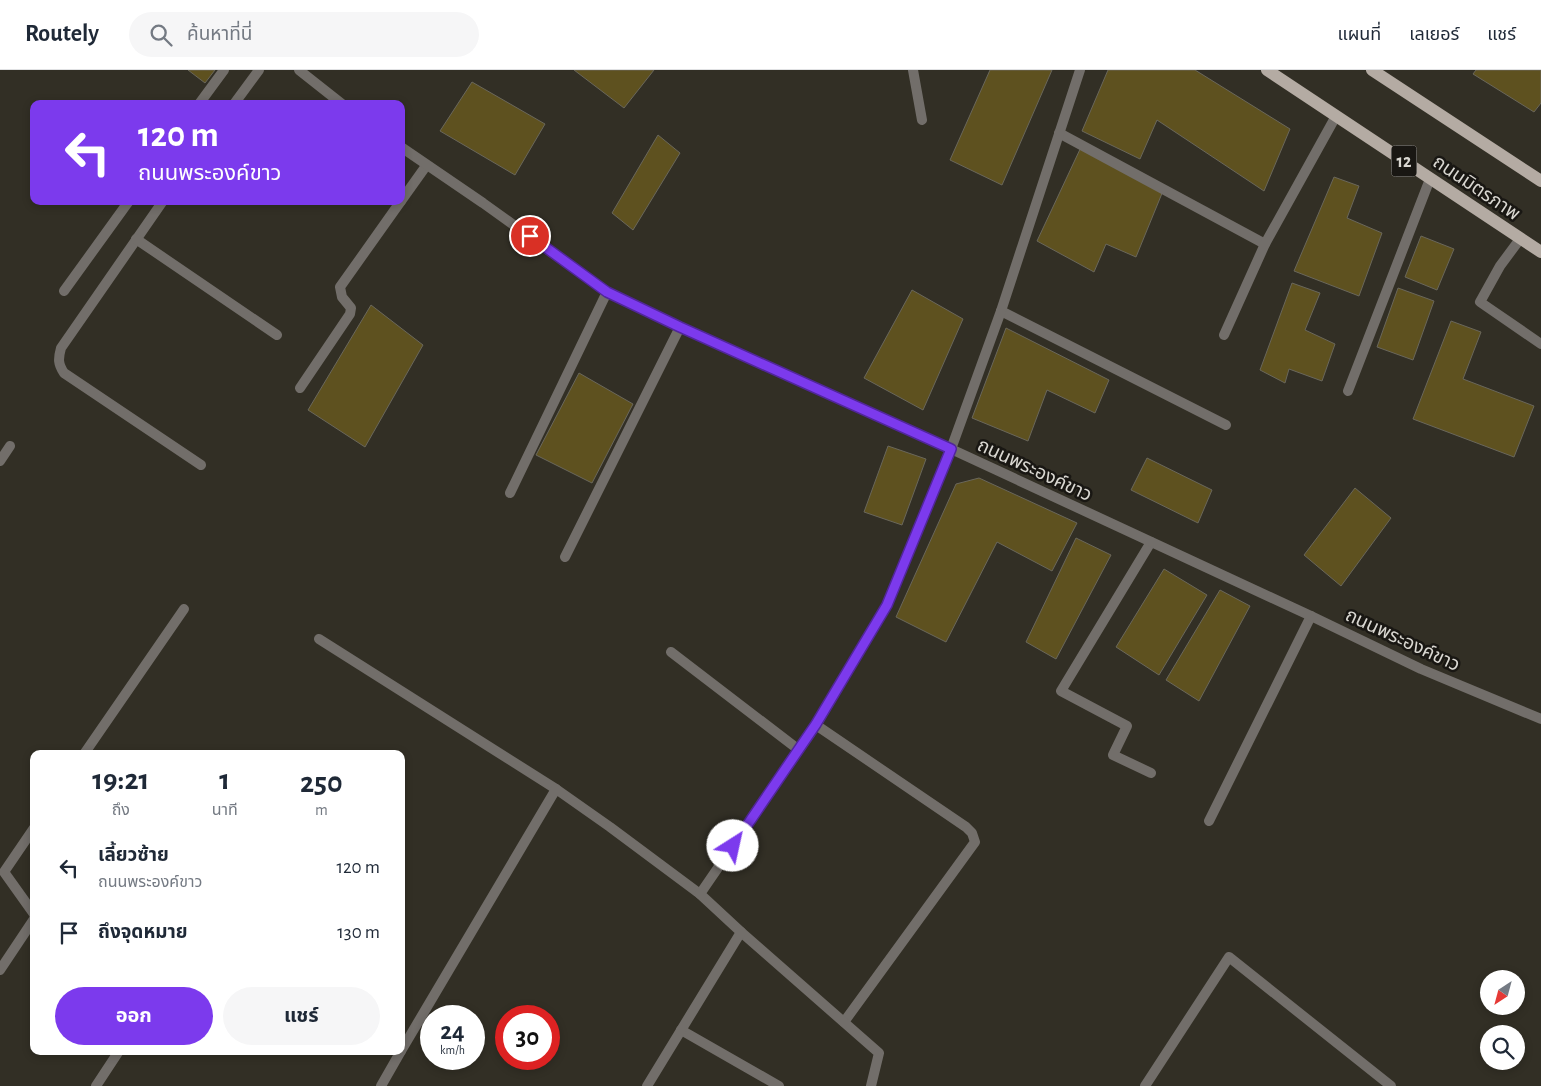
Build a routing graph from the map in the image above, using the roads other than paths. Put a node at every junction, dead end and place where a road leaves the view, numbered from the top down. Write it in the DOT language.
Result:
graph roads {
  1 [pos="224,70"];
  2 [pos="259,70"];
  3 [pos="299,70"];
  4 [pos="913,70"];
  5 [pos="1080,70"];
  6 [pos="1267,70"];
  7 [pos="1372,70"];
  8 [pos="203,100"];
  9 [pos="237,100"];
  10 [pos="337,100"];
  11 [pos="1336,116"];
  12 [pos="922,120"];
  13 [pos="1059,134"];
  14 [pos="405,150"];
  15 [pos="426,166"];
  16 [pos="1430,178"];
  17 [pos="1541,181"];
  18 [pos="405,195"];
  19 [pos="126,205"];
  20 [pos="160,205"];
  21 [pos="398,205"];
  22 [pos="136,239"];
  23 [pos="1520,239"];
  24 [pos="1264,244"];
  25 [pos="1541,252"];
  26 [pos="64,292"];
  27 [pos="607,292"];
  28 [pos="1001,311"];
  29 [pos="680,327"];
  30 [pos="277,335"];
  31 [pos="1224,335"];
  32 [pos="1541,344"];
  33 [pos="300,388"];
  34 [pos="1348,391"];
  35 [pos="1226,425"];
  36 [pos="10,446"];
  37 [pos="951,449"];
  38 [pos="0,461"];
  39 [pos="201,465"];
  40 [pos="510,493"];
  41 [pos="1151,542"];
  42 [pos="565,557"];
  43 [pos="184,609"];
  44 [pos="1311,616"];
  45 [pos="319,639"];
  46 [pos="671,652"];
  47 [pos="1541,718"];
  48 [pos="816,724"];
  49 [pos="87,750"];
  50 [pos="799,750"];
  51 [pos="1151,774"];
  52 [pos="556,789"];
  53 [pos="1209,821"];
  54 [pos="30,834"];
  55 [pos="700,894"];
  56 [pos="30,908"];
  57 [pos="30,925"];
  58 [pos="741,932"];
  59 [pos="0,970"];
  60 [pos="844,1022"];
  61 [pos="681,1030"];
  62 [pos="405,1044"];
  63 [pos="115,1055"];
  64 [pos="399,1055"];
  65 [pos="1386,1084"];
  66 [pos="96,1086"];
  67 [pos="381,1086"];
  68 [pos="647,1086"];
  69 [pos="779,1086"];
  70 [pos="871,1086"];
  71 [pos="1145,1086"];
  1 -- 8 [label="street"];
  2 -- 9 [label="street"];
  3 -- 10 [label="street"];
  4 -- 12 [label="street"];
  5 -- 13 [label="street"];
  6 -- 11 [label="main road, ถนนมิตรภาพ / 12"];
  7 -- 17 [label="main road"];
  11 -- 16 [label="main road, ถนนมิตรภาพ / 12"];
  11 -- 24 [label="street"];
  13 -- 24 [label="street"];
  13 -- 28 [label="street"];
  14 -- 15 [label="street, ถนนพระองค์ขาว"];
  15 -- 18 [label="street"];
  15 -- 27 [label="street, ถนนพระองค์ขาว"];
  16 -- 23 [label="main road, ถนนมิตรภาพ / 12"];
  16 -- 34 [label="street"];
  19 -- 26 [label="street"];
  20 -- 22 [label="street"];
  21 -- 33 [label="street"];
  22 -- 30 [label="street"];
  22 -- 39 [label="street"];
  23 -- 25 [label="main road, ถนนมิตรภาพ / 12"];
  23 -- 32 [label="street"];
  24 -- 31 [label="street"];
  27 -- 29 [label="street, ถนนพระองค์ขาว"];
  27 -- 40 [label="street"];
  28 -- 35 [label="street"];
  28 -- 37 [label="street"];
  29 -- 37 [label="street, ถนนพระองค์ขาว"];
  29 -- 42 [label="street"];
  36 -- 38 [label="street"];
  37 -- 41 [label="street, ถนนพระองค์ขาว"];
  37 -- 48 [label="street"];
  41 -- 44 [label="street, ถนนพระองค์ขาว"];
  41 -- 51 [label="street"];
  43 -- 49 [label="street"];
  44 -- 47 [label="street, ถนนพระองค์ขาว"];
  44 -- 53 [label="street"];
  45 -- 52 [label="street"];
  46 -- 50 [label="street"];
  48 -- 50 [label="street"];
  48 -- 60 [label="street"];
  50 -- 55 [label="street"];
  52 -- 55 [label="street"];
  52 -- 62 [label="street"];
  54 -- 56 [label="street"];
  55 -- 58 [label="street"];
  57 -- 59 [label="street"];
  58 -- 60 [label="street"];
  58 -- 61 [label="street"];
  60 -- 70 [label="street"];
  61 -- 68 [label="street"];
  61 -- 69 [label="street"];
  63 -- 66 [label="street"];
  64 -- 67 [label="street"];
  65 -- 71 [label="street"];
}
